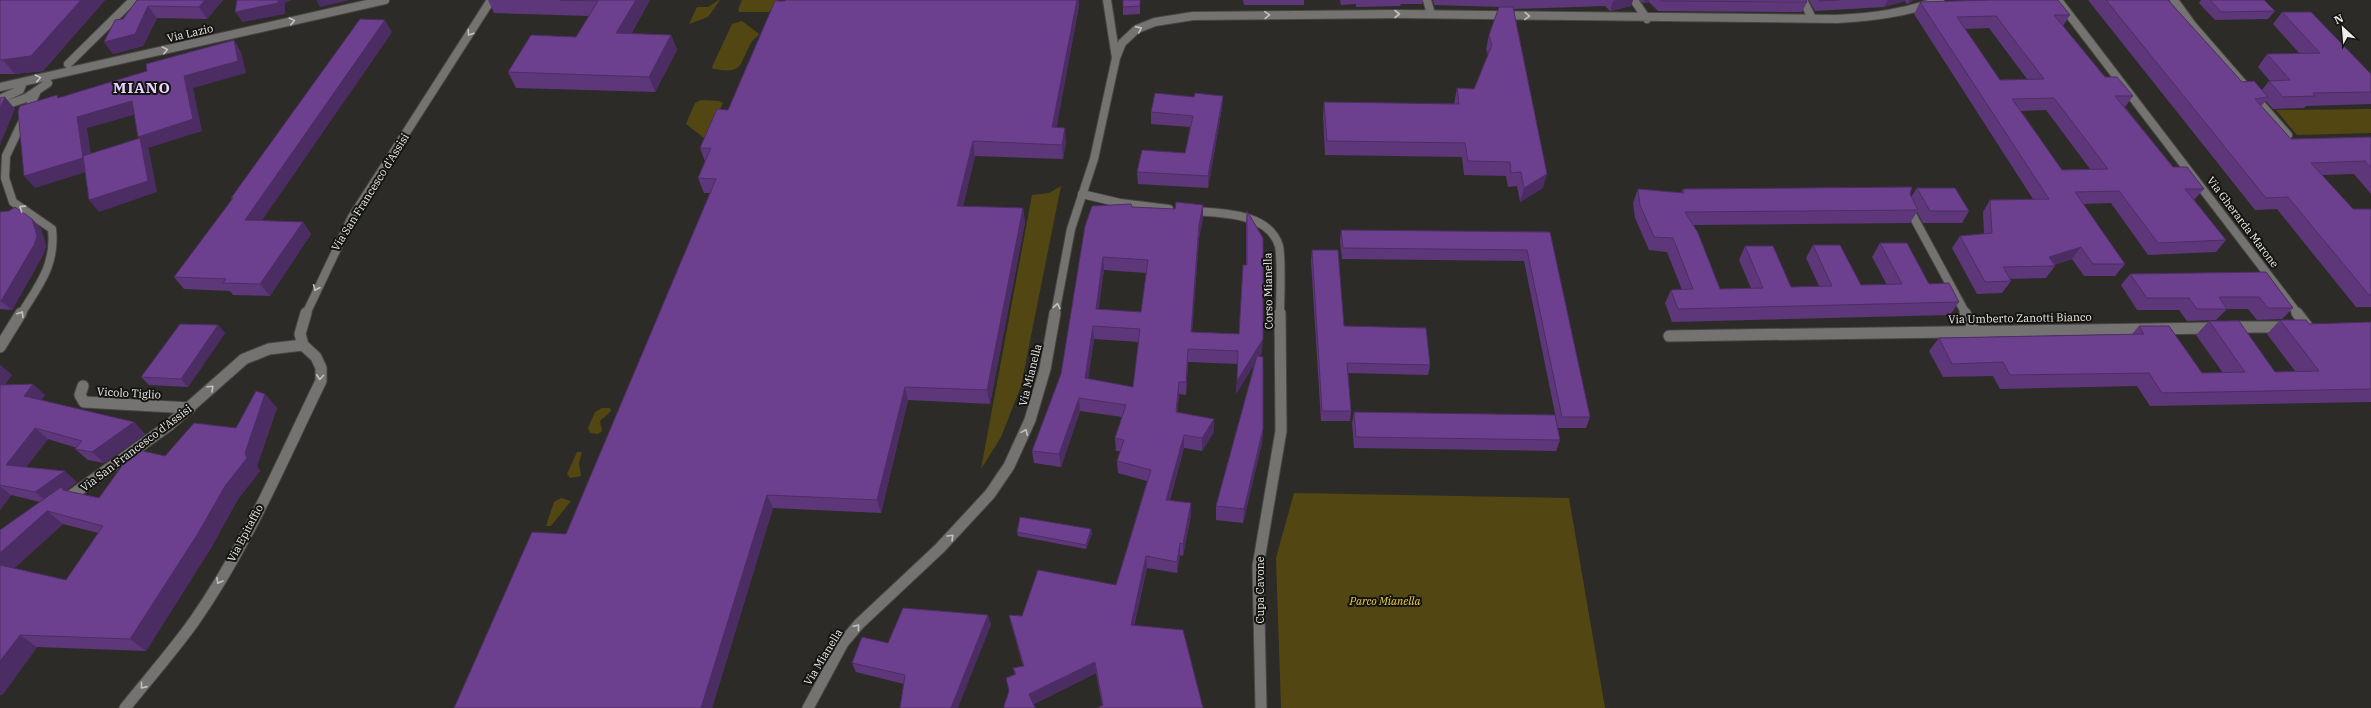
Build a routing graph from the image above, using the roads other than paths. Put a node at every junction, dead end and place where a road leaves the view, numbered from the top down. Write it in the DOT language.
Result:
graph roads {
  1 [pos="133,0"];
  2 [pos="385,0"];
  3 [pos="491,0"];
  4 [pos="1107,0"];
  5 [pos="1427,0"];
  6 [pos="1634,0"];
  7 [pos="1803,0"];
  8 [pos="1940,0"];
  9 [pos="2058,0"];
  10 [pos="2174,0"];
  11 [pos="1431,14"];
  12 [pos="1812,18"];
  13 [pos="1647,19"];
  14 [pos="1116,58"];
  15 [pos="68,64"];
  16 [pos="23,82"];
  17 [pos="48,83"];
  18 [pos="0,87"];
  19 [pos="36,93"];
  20 [pos="0,99"];
  21 [pos="0,107"];
  22 [pos="2288,135"];
  23 [pos="1082,194"];
  24 [pos="1907,206"];
  25 [pos="2311,326"];
  26 [pos="1976,331"];
  27 [pos="1669,336"];
  28 [pos="303,344"];
  29 [pos="0,347"];
  30 [pos="83,386"];
  31 [pos="190,408"];
  32 [pos="1274,474"];
  33 [pos="59,504"];
  34 [pos="125,708"];
  35 [pos="808,708"];
  36 [pos="1261,708"];
  1 -- 15 [label="street"];
  16 -- 2 [label="street, Via Lazio, one-way"];
  3 -- 28 [label="street, Via San Francesco d'Assisi, one-way"];
  4 -- 14 [label="street, Via Mianella"];
  5 -- 11 [label="street"];
  6 -- 13 [label="street"];
  7 -- 12 [label="street"];
  8 -- 12 [label="street"];
  9 -- 25 [label="street, Via Gherarda Marone"];
  10 -- 22 [label="street"];
  11 -- 13 [label="street, one-way"];
  14 -- 11 [label="street, one-way"];
  12 -- 13 [label="street"];
  14 -- 23 [label="street, Via Mianella"];
  16 -- 18 [label="street, Via Lazio"];
  16 -- 20 [label="street"];
  17 -- 19 [label="street"];
  19 -- 21 [label="street"];
  29 -- 19 [label="street, one-way"];
  23 -- 32 [label="street, Corso Mianella"];
  35 -- 23 [label="street, Via Mianella, one-way"];
  24 -- 26 [label="street"];
  25 -- 26 [label="street, Via Umberto Zanotti Bianco"];
  26 -- 27 [label="street, Via Umberto Zanotti Bianco"];
  31 -- 28 [label="street, Via San Francesco d'Assisi, one-way"];
  28 -- 34 [label="street, Via Epitaffio, one-way"];
  30 -- 31 [label="street, Vicolo Tiglio"];
  31 -- 33 [label="street, Via San Francesco d'Assisi"];
  32 -- 36 [label="street, Cupa Cavone"];
}
